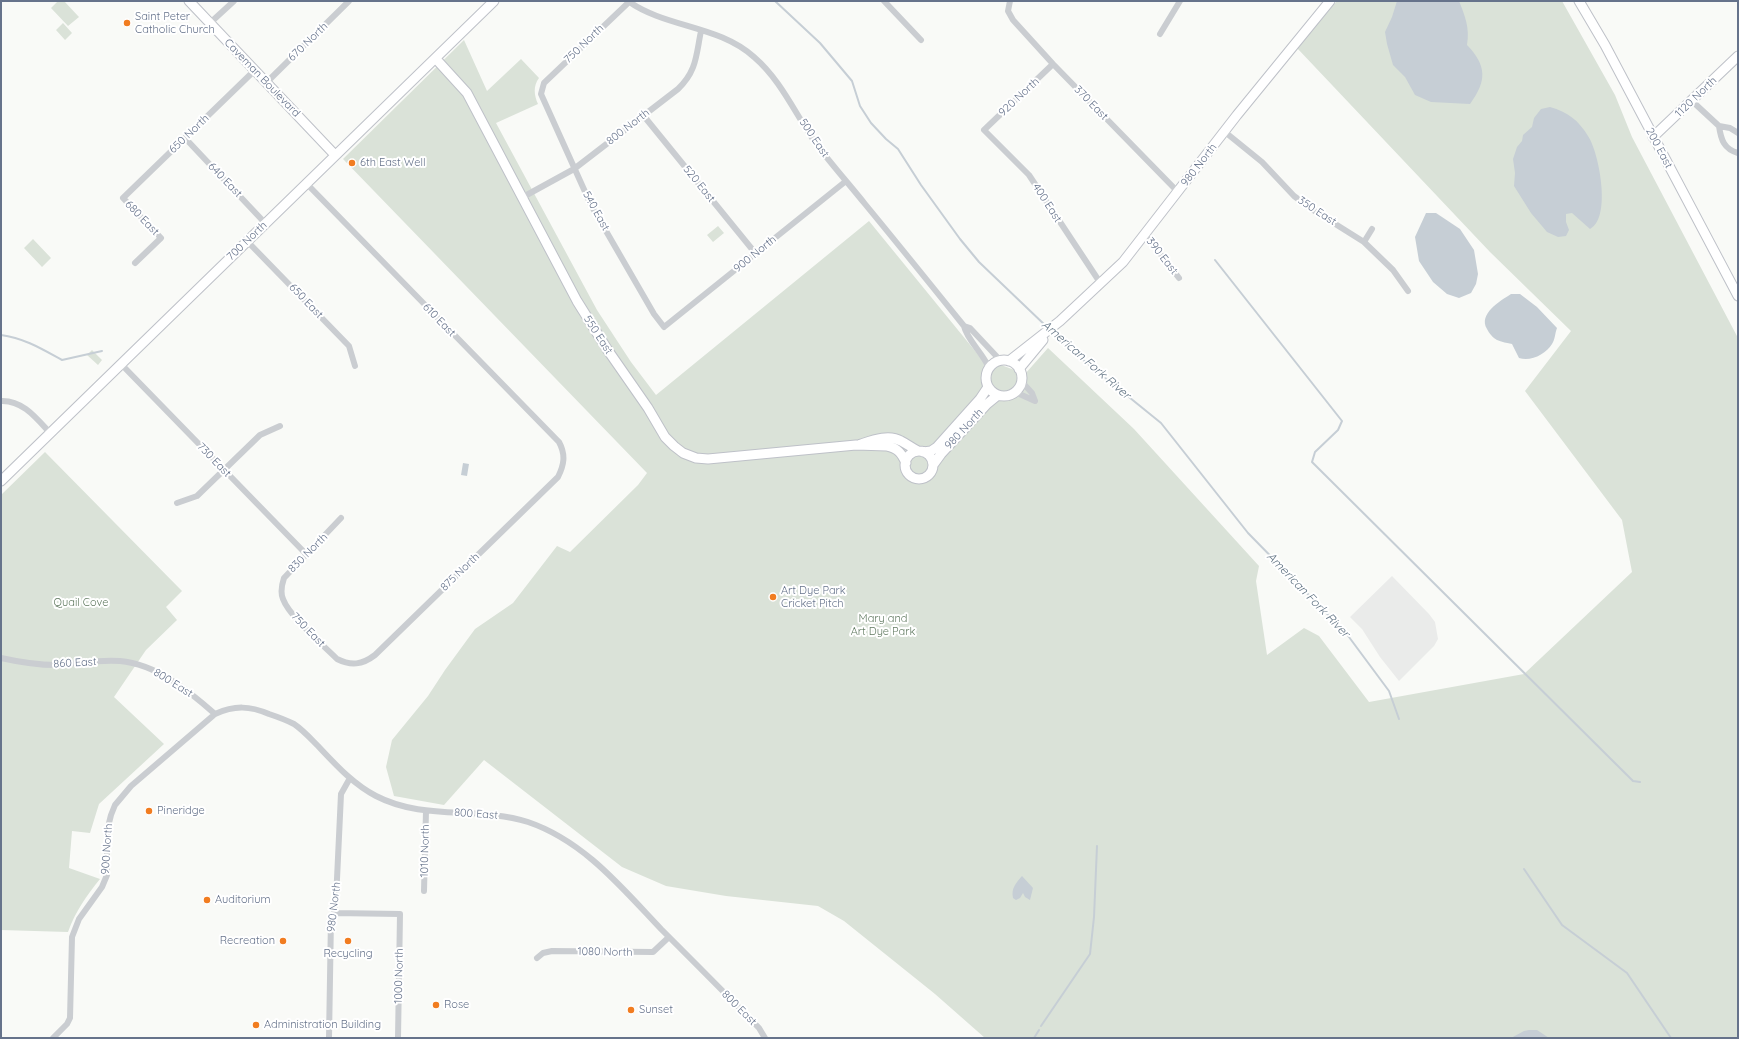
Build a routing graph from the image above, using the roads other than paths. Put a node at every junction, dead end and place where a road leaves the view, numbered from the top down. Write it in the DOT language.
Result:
graph roads {
  1 [pos="189,1"];
  2 [pos="234,1"];
  3 [pos="349,1"];
  4 [pos="493,1"];
  5 [pos="629,1"];
  6 [pos="884,1"];
  7 [pos="1010,1"];
  8 [pos="1180,1"];
  9 [pos="1330,1"];
  10 [pos="1579,1"];
  11 [pos="210,23"];
  12 [pos="701,31"];
  13 [pos="1160,34"];
  14 [pos="921,40"];
  15 [pos="1738,56"];
  16 [pos="436,59"];
  17 [pos="1053,64"];
  18 [pos="255,70"];
  19 [pos="266,82"];
  20 [pos="541,89"];
  21 [pos="1692,101"];
  22 [pos="643,115"];
  23 [pos="1719,126"];
  24 [pos="984,130"];
  25 [pos="1225,132"];
  26 [pos="1738,133"];
  27 [pos="185,138"];
  28 [pos="1653,138"];
  29 [pos="1738,153"];
  30 [pos="335,155"];
  31 [pos="574,169"];
  32 [pos="846,181"];
  33 [pos="306,183"];
  34 [pos="1178,192"];
  35 [pos="523,197"];
  36 [pos="123,198"];
  37 [pos="265,222"];
  38 [pos="1372,229"];
  39 [pos="1145,234"];
  40 [pos="247,241"];
  41 [pos="1364,242"];
  42 [pos="756,254"];
  43 [pos="135,263"];
  44 [pos="1179,278"];
  45 [pos="1101,284"];
  46 [pos="1408,291"];
  47 [pos="1738,296"];
  48 [pos="964,326"];
  49 [pos="664,327"];
  50 [pos="1040,339"];
  51 [pos="1005,360"];
  52 [pos="121,364"];
  53 [pos="355,366"];
  54 [pos="989,368"];
  55 [pos="1019,368"];
  56 [pos="1022,382"];
  57 [pos="988,387"];
  58 [pos="1015,392"];
  59 [pos="998,395"];
  60 [pos="1,401"];
  61 [pos="280,426"];
  62 [pos="50,433"];
  63 [pos="856,445"];
  64 [pos="920,452"];
  65 [pos="564,461"];
  66 [pos="906,463"];
  67 [pos="933,465"];
  68 [pos="224,470"];
  69 [pos="1,481"];
  70 [pos="177,503"];
  71 [pos="341,518"];
  72 [pos="307,555"];
  73 [pos="281,590"];
  74 [pos="1,658"];
  75 [pos="344,662"];
  76 [pos="148,668"];
  77 [pos="215,714"];
  78 [pos="350,778"];
  79 [pos="426,811"];
  80 [pos="424,891"];
  81 [pos="334,913"];
  82 [pos="669,937"];
  83 [pos="536,958"];
  84 [pos="53,1038"];
  85 [pos="329,1038"];
  86 [pos="398,1038"];
  87 [pos="766,1038"];
  1 -- 11 [label="street, Caveman Boulevard"];
  2 -- 11 [label="street"];
  3 -- 19 [label="street, 670 North"];
  4 -- 16 [label="street, 700 North"];
  5 -- 12 [label="street, 500 East"];
  5 -- 20 [label="street, 750 North"];
  6 -- 14 [label="street"];
  7 -- 17 [label="street, 370 East"];
  8 -- 13 [label="street"];
  9 -- 25 [label="street, 980 North"];
  10 -- 28 [label="street, 200 East"];
  11 -- 18 [label="street, Caveman Boulevard"];
  12 -- 22 [label="street, 800 North"];
  12 -- 32 [label="street, 500 East"];
  15 -- 21 [label="street, 1120 North"];
  16 -- 30 [label="street, 700 North"];
  16 -- 35 [label="street, 550 East"];
  17 -- 24 [label="street, 920 North"];
  17 -- 34 [label="street, 370 East"];
  18 -- 19 [label="street, Caveman Boulevard"];
  18 -- 27 [label="street, 650 North"];
  19 -- 30 [label="street, Caveman Boulevard"];
  20 -- 31 [label="street, 540 East"];
  21 -- 23 [label="street"];
  21 -- 28 [label="street, 1120 North"];
  22 -- 31 [label="street, 800 North"];
  22 -- 42 [label="street, 520 East"];
  23 -- 26 [label="street"];
  23 -- 29 [label="street"];
  24 -- 45 [label="street, 400 East"];
  25 -- 34 [label="street, 980 North"];
  25 -- 41 [label="street, 350 East"];
  27 -- 36 [label="street, 650 North"];
  27 -- 37 [label="street, 640 East"];
  28 -- 47 [label="street, 200 East"];
  30 -- 33 [label="street, 700 North"];
  31 -- 35 [label="street, 800 North"];
  31 -- 49 [label="street, 540 East"];
  32 -- 42 [label="street, 900 North"];
  32 -- 48 [label="street, 500 East"];
  33 -- 37 [label="street, 700 North"];
  33 -- 65 [label="street, 610 East"];
  34 -- 39 [label="street, 980 North"];
  35 -- 63 [label="street, 550 East"];
  36 -- 43 [label="street, 680 East"];
  37 -- 40 [label="street, 700 North"];
  38 -- 41 [label="street"];
  39 -- 44 [label="street, 390 East"];
  39 -- 45 [label="street, 980 North"];
  40 -- 52 [label="street, 700 North"];
  40 -- 53 [label="street, 650 East"];
  41 -- 46 [label="street, 350 East"];
  42 -- 49 [label="street, 900 North"];
  45 -- 50 [label="street, 980 North"];
  48 -- 51 [label="street, 500 East"];
  48 -- 54 [label="street, 500 East"];
  50 -- 51 [label="street, 980 North"];
  50 -- 55 [label="street, 980 North"];
  51 -- 54 [label="street"];
  51 -- 55 [label="street"];
  52 -- 62 [label="street, 700 North"];
  52 -- 68 [label="street, 730 East"];
  54 -- 57 [label="street"];
  55 -- 56 [label="street"];
  56 -- 58 [label="street"];
  56 -- 58 [label="street"];
  57 -- 59 [label="street"];
  57 -- 64 [label="street, 980 North"];
  58 -- 59 [label="street"];
  59 -- 67 [label="street, 980 North"];
  60 -- 62 [label="street"];
  61 -- 68 [label="street"];
  62 -- 69 [label="street, 700 North"];
  63 -- 64 [label="street, 550 East"];
  63 -- 66 [label="street, 550 East"];
  64 -- 66 [label="street"];
  64 -- 67 [label="street"];
  65 -- 75 [label="street, 875 North"];
  66 -- 67 [label="street"];
  68 -- 70 [label="street"];
  68 -- 72 [label="street, 730 East"];
  71 -- 72 [label="street, 830 North"];
  72 -- 73 [label="street, 830 North"];
  73 -- 75 [label="street, 750 East"];
  74 -- 76 [label="street, 860 East"];
  76 -- 77 [label="street, 800 East"];
  77 -- 78 [label="street, 800 East"];
  77 -- 84 [label="street, 900 North"];
  78 -- 79 [label="street, 800 East"];
  78 -- 81 [label="street, 980 North"];
  79 -- 80 [label="street, 1010 North"];
  79 -- 82 [label="street, 800 East"];
  81 -- 85 [label="street, 980 North"];
  81 -- 86 [label="street, 1000 North"];
  82 -- 83 [label="street, 1080 North"];
  82 -- 87 [label="street, 800 East"];
}
